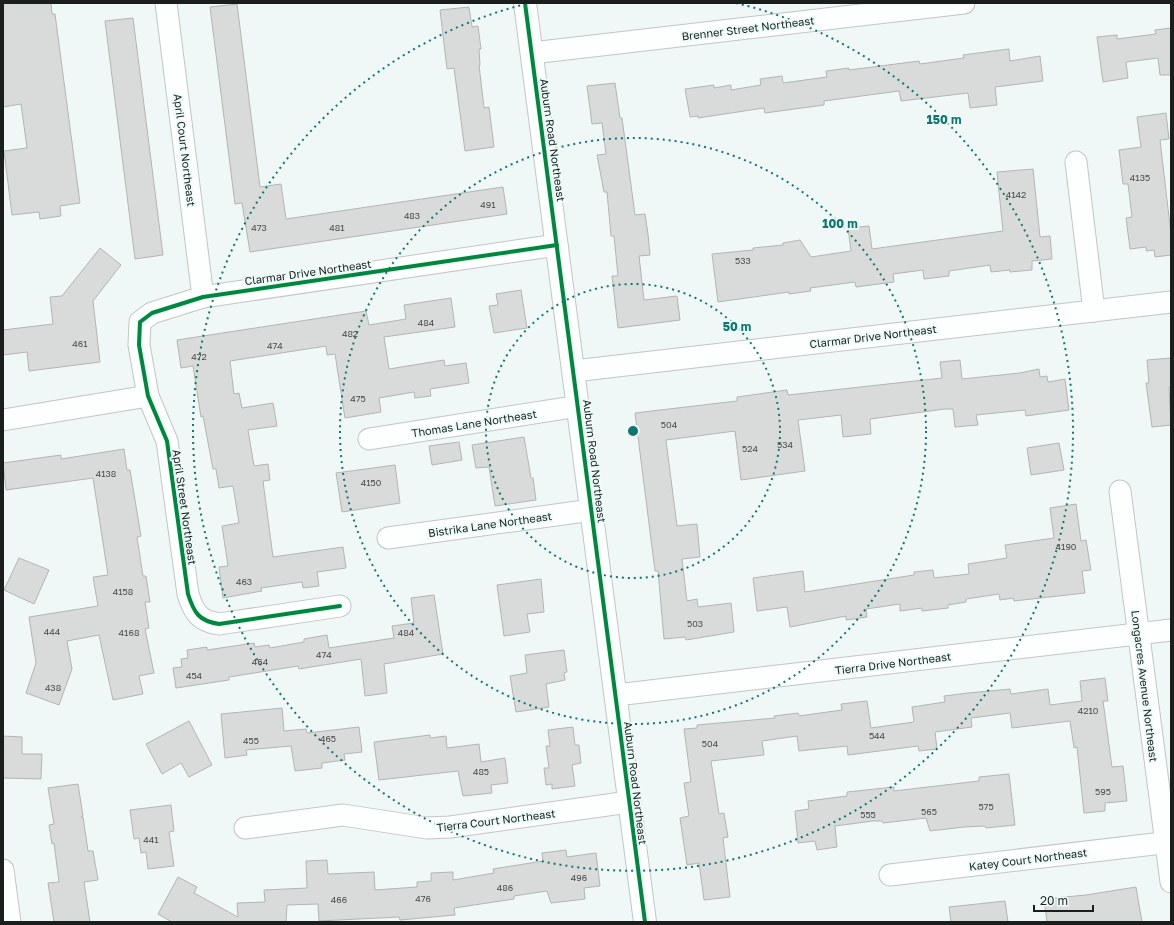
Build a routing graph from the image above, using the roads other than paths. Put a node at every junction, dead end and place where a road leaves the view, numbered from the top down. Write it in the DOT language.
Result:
graph roads {
  1 [pos="166,3"];
  2 [pos="526,3"];
  3 [pos="964,3"];
  4 [pos="532,53"];
  5 [pos="1076,162"];
  6 [pos="557,245"];
  7 [pos="203,297"];
  8 [pos="1171,302"];
  9 [pos="1094,311"];
  10 [pos="574,371"];
  11 [pos="148,396"];
  12 [pos="579,406"];
  13 [pos="3,420"];
  14 [pos="369,439"];
  15 [pos="1120,491"];
  16 [pos="592,510"];
  17 [pos="388,538"];
  18 [pos="340,606"];
  19 [pos="1171,630"];
  20 [pos="1139,634"];
  21 [pos="616,695"];
  22 [pos="629,802"];
  23 [pos="245,828"];
  24 [pos="1168,843"];
  25 [pos="3,870"];
  26 [pos="890,875"];
  27 [pos="1171,882"];
  28 [pos="10,922"];
  29 [pos="645,922"];
  1 -- 7 [label="street, April Court Northeast"];
  2 -- 4 [label="street, Auburn Road Northeast"];
  3 -- 4 [label="street, Brenner Street Northeast"];
  4 -- 6 [label="street, Auburn Road Northeast"];
  5 -- 9 [label="street"];
  6 -- 7 [label="street, Clarmar Drive Northeast"];
  6 -- 10 [label="street, Auburn Road Northeast"];
  7 -- 11 [label="street, Clarmar Drive Northeast"];
  8 -- 9 [label="street, Clarmar Drive Northeast"];
  9 -- 10 [label="street, Clarmar Drive Northeast"];
  10 -- 12 [label="street, Auburn Road Northeast"];
  11 -- 13 [label="street"];
  11 -- 18 [label="street, April Street Northeast"];
  12 -- 14 [label="street, Thomas Lane Northeast"];
  12 -- 16 [label="street, Auburn Road Northeast"];
  15 -- 20 [label="street, Longacres Avenue Northeast"];
  16 -- 17 [label="street, Bistrika Lane Northeast"];
  16 -- 21 [label="street, Auburn Road Northeast"];
  19 -- 20 [label="street, Tierra Drive Northeast"];
  20 -- 21 [label="street, Tierra Drive Northeast"];
  20 -- 24 [label="street, Longacres Avenue Northeast"];
  21 -- 22 [label="street, Auburn Road Northeast"];
  22 -- 23 [label="street, Tierra Court Northeast"];
  22 -- 29 [label="street, Auburn Road Northeast"];
  24 -- 26 [label="street, Katey Court Northeast"];
  24 -- 27 [label="street, Longacres Avenue Northeast"];
  25 -- 28 [label="street"];
}
